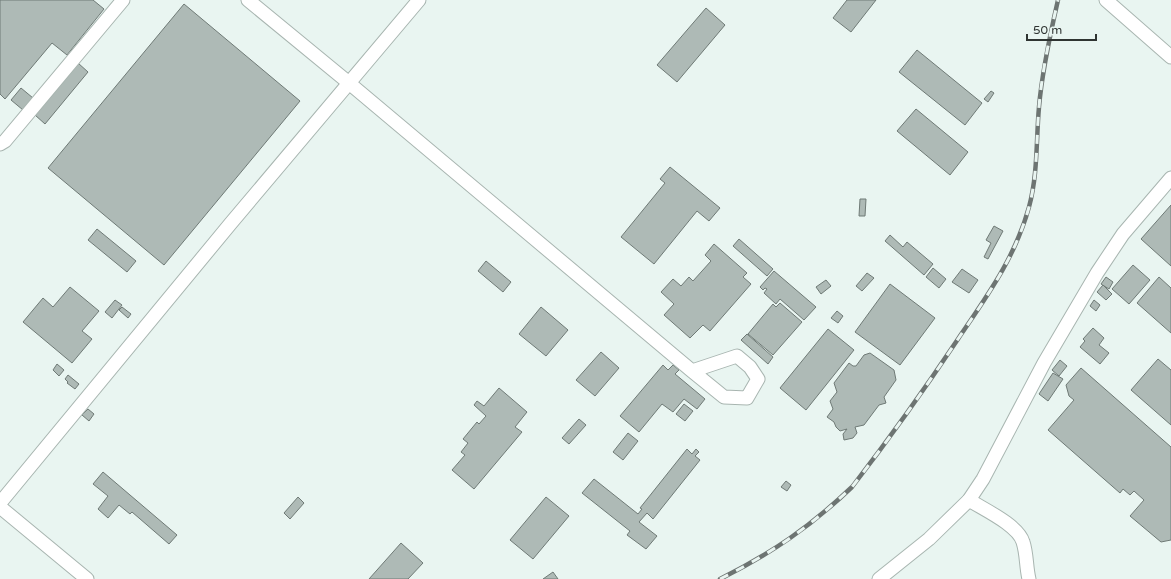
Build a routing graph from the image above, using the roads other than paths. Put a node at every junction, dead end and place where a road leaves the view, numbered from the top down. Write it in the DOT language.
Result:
graph roads {
  1 [pos="248,0"];
  2 [pos="419,0"];
  3 [pos="1106,0"];
  4 [pos="116,2"];
  5 [pos="1171,57"];
  6 [pos="349,83"];
  7 [pos="0,144"];
  8 [pos="1171,178"];
  9 [pos="692,372"];
  10 [pos="968,500"];
  11 [pos="0,503"];
  12 [pos="0,507"];
  13 [pos="883,578"];
  14 [pos="87,579"];
  15 [pos="1029,579"];
  1 -- 6 [label="street"];
  2 -- 6 [label="street"];
  3 -- 5 [label="street"];
  4 -- 7 [label="street"];
  6 -- 9 [label="street"];
  6 -- 11 [label="street"];
  8 -- 10 [label="street"];
  9 -- 9 [label="street"];
  10 -- 13 [label="street"];
  10 -- 15 [label="street"];
  12 -- 14 [label="street"];
}
